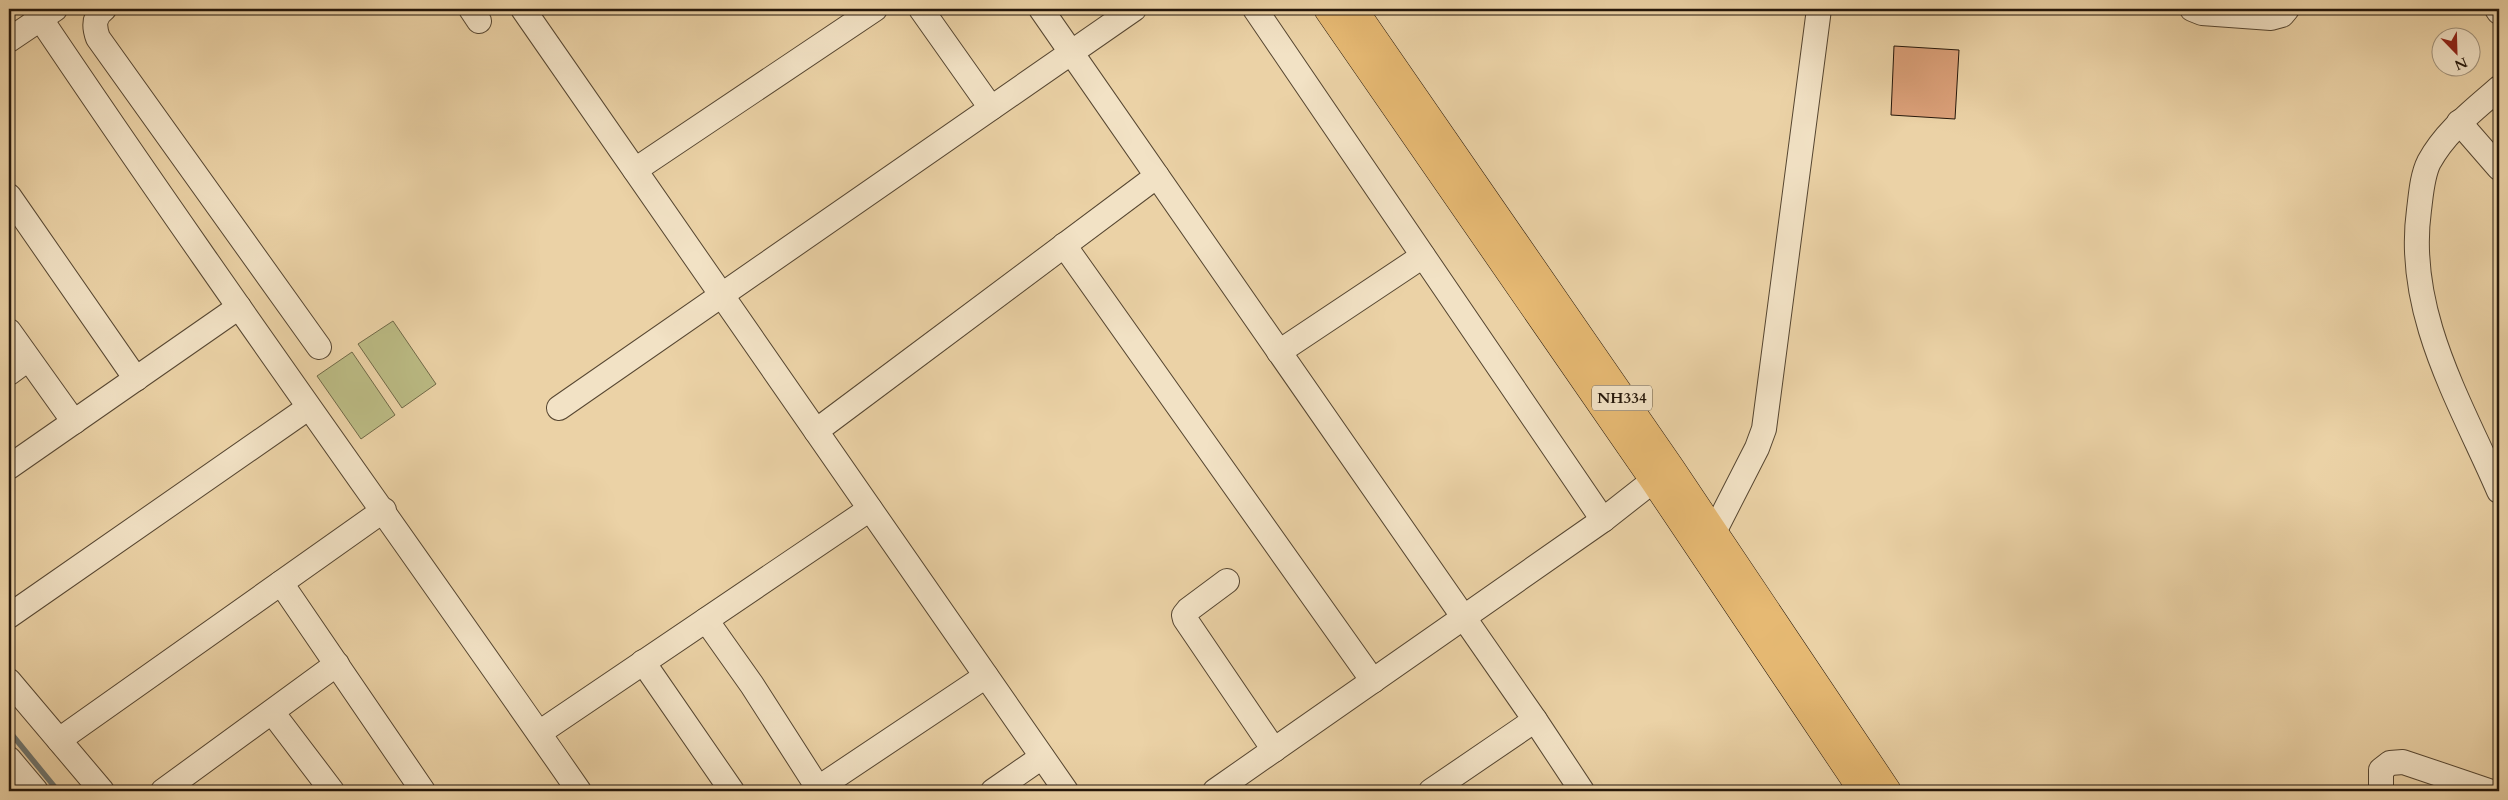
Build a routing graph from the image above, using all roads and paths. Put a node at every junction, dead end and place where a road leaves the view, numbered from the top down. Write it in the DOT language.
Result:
graph roads {
  1 [pos="104,9"];
  2 [pos="523,9"];
  3 [pos="875,9"];
  4 [pos="921,9"];
  5 [pos="1041,9"];
  6 [pos="1134,9"];
  7 [pos="1255,9"];
  8 [pos="1328,9"];
  9 [pos="1353,9"];
  10 [pos="1819,9"];
  11 [pos="2192,9"];
  12 [pos="2287,9"];
  13 [pos="2497,9"];
  14 [pos="43,12"];
  15 [pos="2499,12"];
  16 [pos="9,40"];
  17 [pos="1071,52"];
  18 [pos="2499,88"];
  19 [pos="991,108"];
  20 [pos="2459,122"];
  21 [pos="2499,168"];
  22 [pos="635,170"];
  23 [pos="1157,176"];
  24 [pos="9,196"];
  25 [pos="1064,245"];
  26 [pos="1423,256"];
  27 [pos="722,297"];
  28 [pos="239,307"];
  29 [pos="9,331"];
  30 [pos="319,348"];
  31 [pos="1279,352"];
  32 [pos="28,358"];
  33 [pos="9,373"];
  34 [pos="136,379"];
  35 [pos="308,408"];
  36 [pos="560,408"];
  37 [pos="74,422"];
  38 [pos="816,431"];
  39 [pos="2494,461"];
  40 [pos="9,467"];
  41 [pos="1654,480"];
  42 [pos="2499,491"];
  43 [pos="870,509"];
  44 [pos="384,510"];
  45 [pos="1603,520"];
  46 [pos="1713,534"];
  47 [pos="1227,581"];
  48 [pos="281,583"];
  49 [pos="9,616"];
  50 [pos="1463,617"];
  51 [pos="706,620"];
  52 [pos="643,662"];
  53 [pos="336,664"];
  54 [pos="986,676"];
  55 [pos="1373,680"];
  56 [pos="9,681"];
  57 [pos="272,712"];
  58 [pos="1535,720"];
  59 [pos="539,733"];
  60 [pos="59,740"];
  61 [pos="1274,750"];
  62 [pos="1042,757"];
  63 [pos="9,759"];
  64 [pos="816,790"];
  65 [pos="36,791"];
  66 [pos="102,791"];
  67 [pos="163,791"];
  68 [pos="332,791"];
  69 [pos="423,791"];
  70 [pos="579,791"];
  71 [pos="732,791"];
  72 [pos="993,791"];
  73 [pos="1066,791"];
  74 [pos="1215,791"];
  75 [pos="1431,791"];
  76 [pos="1582,791"];
  77 [pos="1863,791"];
  78 [pos="1887,791"];
  79 [pos="2381,791"];
  80 [pos="2489,791"];
  1 -- 30 [label="street"];
  2 -- 22 [label="street"];
  3 -- 22 [label="street"];
  4 -- 19 [label="street"];
  5 -- 17 [label="street"];
  6 -- 17 [label="street"];
  7 -- 26 [label="street"];
  8 -- 41 [label="highway, NH334"];
  9 -- 46 [label="highway, NH334"];
  10 -- 46 [label="street"];
  11 -- 12 [label="street"];
  13 -- 15 [label="street"];
  14 -- 16 [label="street"];
  14 -- 28 [label="street"];
  17 -- 19 [label="street"];
  17 -- 23 [label="street"];
  18 -- 20 [label="street"];
  19 -- 27 [label="street"];
  20 -- 21 [label="street"];
  20 -- 39 [label="street"];
  22 -- 27 [label="street"];
  23 -- 25 [label="street"];
  23 -- 31 [label="street"];
  24 -- 34 [label="street"];
  25 -- 38 [label="street"];
  25 -- 55 [label="street"];
  26 -- 31 [label="street"];
  26 -- 45 [label="street"];
  27 -- 36 [label="street"];
  27 -- 38 [label="street"];
  28 -- 34 [label="street"];
  28 -- 35 [label="street"];
  29 -- 32 [label="street"];
  31 -- 50 [label="street"];
  32 -- 33 [label="street"];
  32 -- 37 [label="street"];
  34 -- 37 [label="street"];
  35 -- 44 [label="street"];
  35 -- 49 [label="street"];
  37 -- 40 [label="street"];
  38 -- 43 [label="street"];
  39 -- 42 [label="street"];
  41 -- 45 [label="street"];
  41 -- 77 [label="highway, NH334"];
  43 -- 51 [label="street"];
  43 -- 54 [label="street"];
  44 -- 48 [label="street"];
  44 -- 59 [label="street"];
  45 -- 50 [label="street"];
  46 -- 78 [label="highway, NH334"];
  47 -- 61 [label="street"];
  48 -- 53 [label="street"];
  48 -- 60 [label="street"];
  50 -- 55 [label="street"];
  50 -- 58 [label="street"];
  51 -- 52 [label="street"];
  51 -- 64 [label="street"];
  52 -- 59 [label="street"];
  52 -- 71 [label="street"];
  53 -- 57 [label="street"];
  53 -- 69 [label="street"];
  54 -- 62 [label="street"];
  54 -- 64 [label="street"];
  55 -- 61 [label="street"];
  56 -- 60 [label="street"];
  57 -- 67 [label="street"];
  57 -- 68 [label="street"];
  58 -- 75 [label="street"];
  58 -- 76 [label="street"];
  59 -- 70 [label="street"];
  60 -- 66 [label="street"];
  61 -- 74 [label="street"];
  62 -- 72 [label="street"];
  62 -- 73 [label="street"];
  63 -- 65 [label="street"];
  79 -- 80 [label="street"];
}
